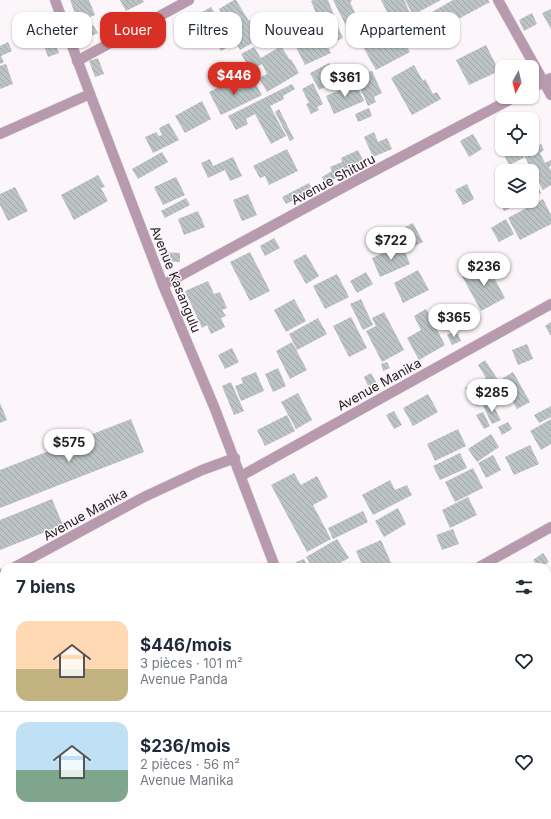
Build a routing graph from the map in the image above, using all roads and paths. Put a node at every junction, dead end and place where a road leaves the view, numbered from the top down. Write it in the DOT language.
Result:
graph roads {
  1 [pos="55,0"];
  2 [pos="189,0"];
  3 [pos="498,0"];
  4 [pos="77,61"];
  5 [pos="547,80"];
  6 [pos="90,94"];
  7 [pos="551,95"];
  8 [pos="502,104"];
  9 [pos="0,134"];
  10 [pos="163,284"];
  11 [pos="551,304"];
  12 [pos="235,458"];
  13 [pos="241,476"];
  14 [pos="551,527"];
  15 [pos="22,563"];
  16 [pos="274,563"];
  17 [pos="486,563"];
  1 -- 4 [label="street, Avenue Kasangulu"];
  2 -- 4 [label="street"];
  3 -- 5 [label="street"];
  4 -- 6 [label="street, Avenue Kasangulu"];
  5 -- 7 [label="street"];
  6 -- 9 [label="street"];
  6 -- 10 [label="street, Avenue Kasangulu"];
  8 -- 10 [label="street, Avenue Shituru"];
  10 -- 12 [label="street, Avenue Kasangulu"];
  11 -- 13 [label="street, Avenue Manika"];
  12 -- 13 [label="street, Avenue Kasangulu"];
  12 -- 15 [label="street, Avenue Manika"];
  13 -- 16 [label="street, Avenue Kasangulu"];
  14 -- 17 [label="street"];
}
